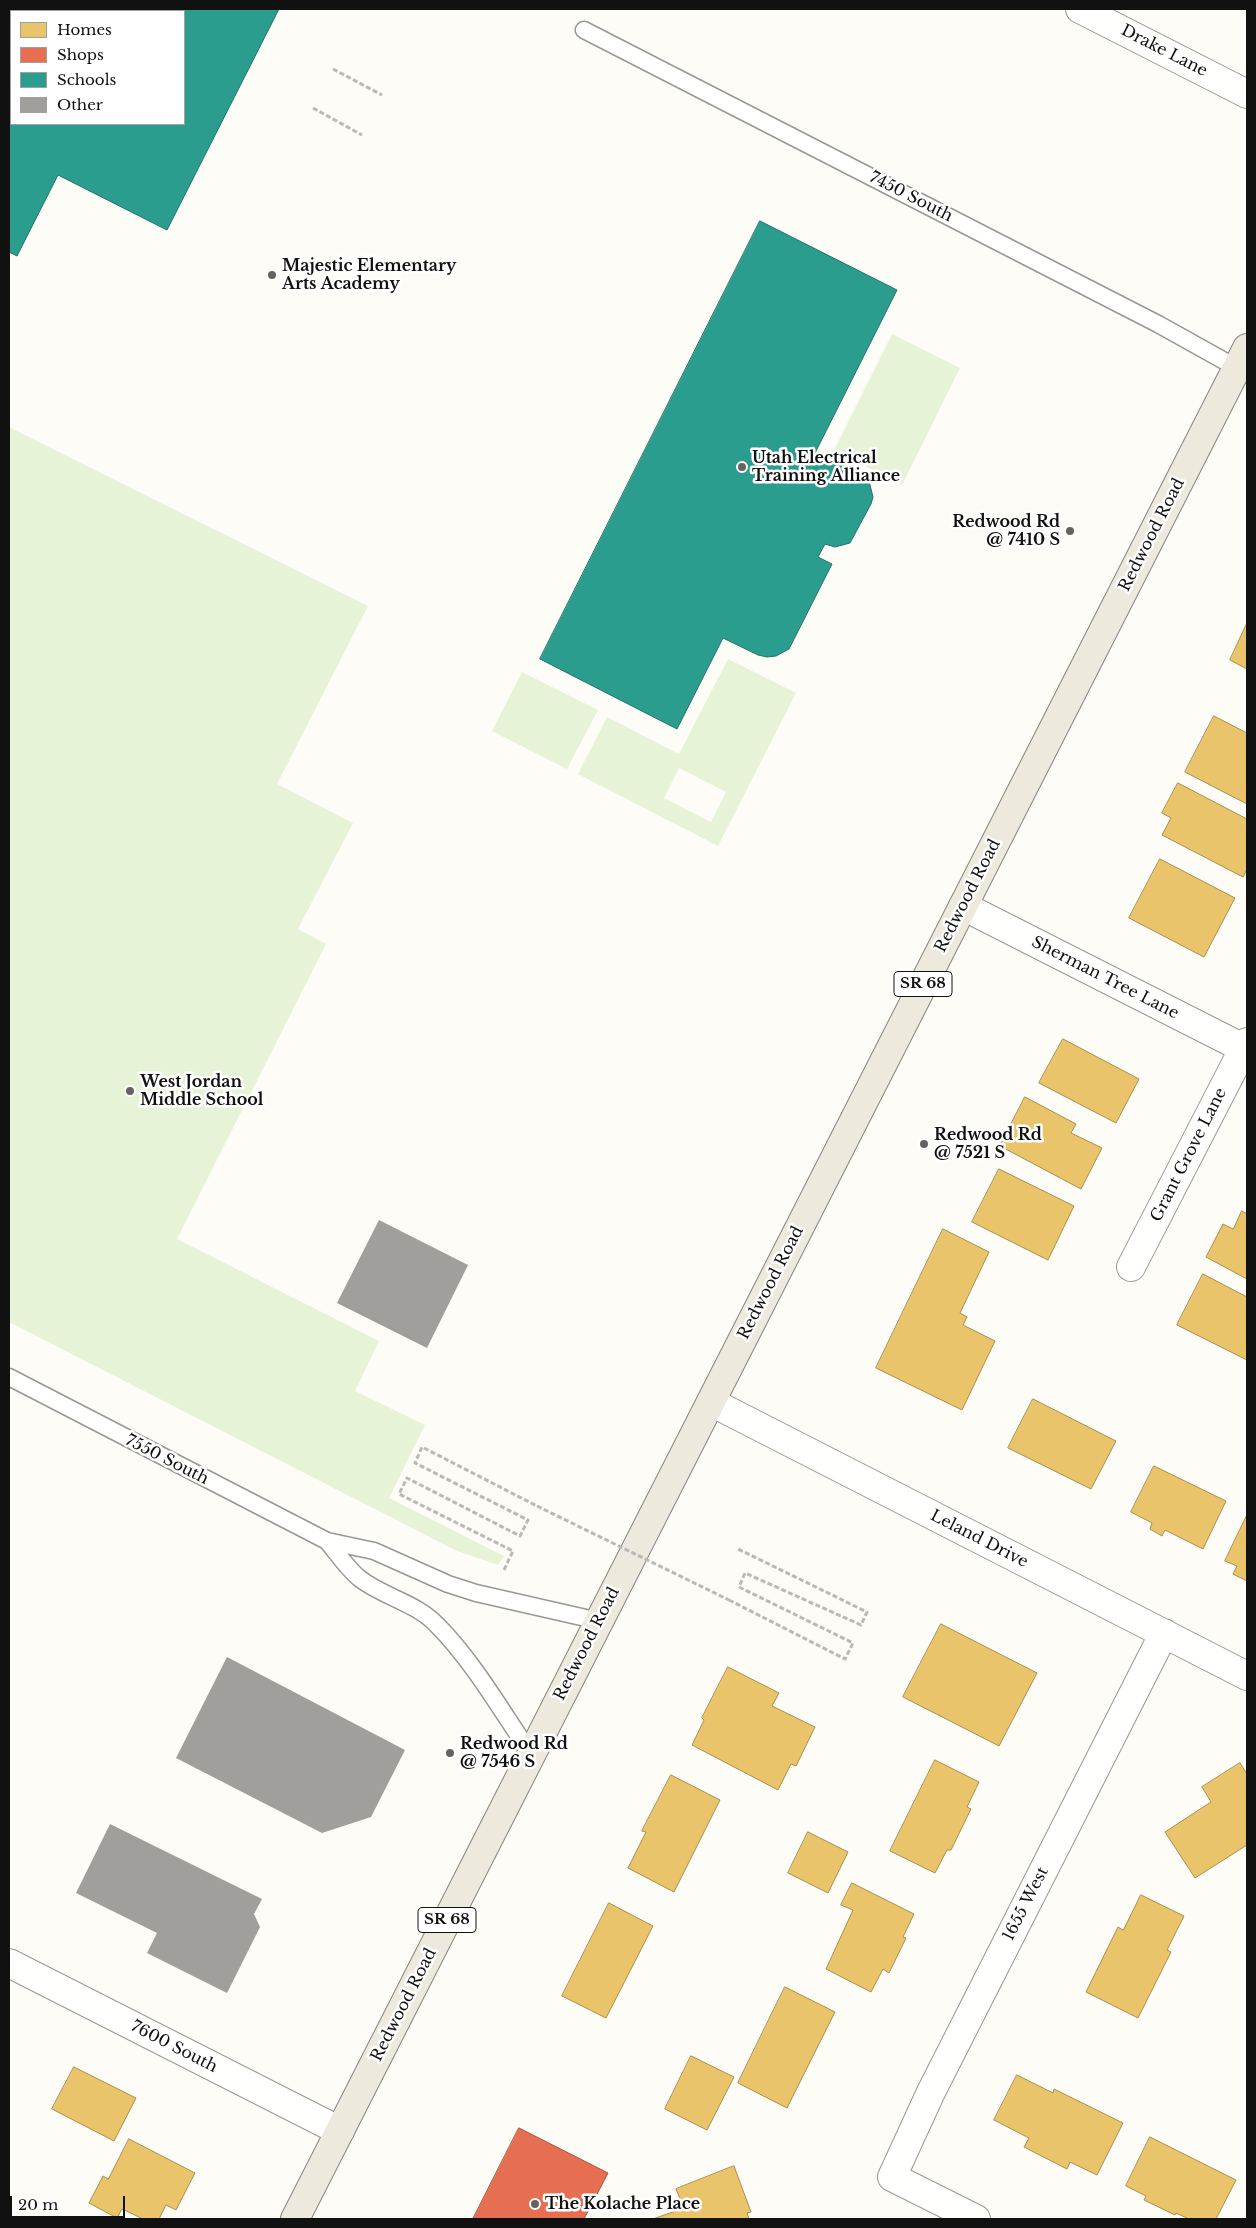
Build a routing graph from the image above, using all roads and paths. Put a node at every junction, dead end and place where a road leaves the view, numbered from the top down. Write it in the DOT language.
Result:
graph roads {
  1 [pos="1080,9"];
  2 [pos="584,30"];
  3 [pos="333,69"];
  4 [pos="1247,94"];
  5 [pos="382,96"];
  6 [pos="313,108"];
  7 [pos="362,135"];
  8 [pos="1242,358"];
  9 [pos="963,906"];
  10 [pos="1246,1047"];
  11 [pos="1131,1268"];
  12 [pos="9,1378"];
  13 [pos="711,1402"];
  14 [pos="326,1541"];
  15 [pos="736,1548"];
  16 [pos="502,1575"];
  17 [pos="599,1621"];
  18 [pos="1164,1633"];
  19 [pos="1247,1676"];
  20 [pos="531,1754"];
  21 [pos="9,1963"];
  22 [pos="340,2131"];
  23 [pos="295,2219"];
  24 [pos="976,2219"];
  1 -- 4 [label="street, Drake Lane"];
  2 -- 8 [label="lane, 7450 South"];
  3 -- 5 [label="path"];
  6 -- 7 [label="path"];
  8 -- 9 [label="main road, Redwood Road / SR 68"];
  9 -- 10 [label="street, Sherman Tree Lane"];
  9 -- 13 [label="main road, Redwood Road / SR 68"];
  10 -- 11 [label="street, Grant Grove Lane"];
  12 -- 14 [label="lane, 7550 South"];
  13 -- 17 [label="main road, Redwood Road / SR 68"];
  13 -- 18 [label="street, Leland Drive"];
  14 -- 17 [label="lane, 7550 South"];
  14 -- 20 [label="lane, 7550 South"];
  15 -- 16 [label="path, bridge"];
  17 -- 20 [label="main road, Redwood Road / SR 68"];
  18 -- 19 [label="street, Leland Drive"];
  18 -- 24 [label="street, 1655 West"];
  20 -- 22 [label="main road, Redwood Road / SR 68"];
  21 -- 22 [label="street, 7600 South"];
  22 -- 23 [label="main road, Redwood Road / SR 68"];
}
